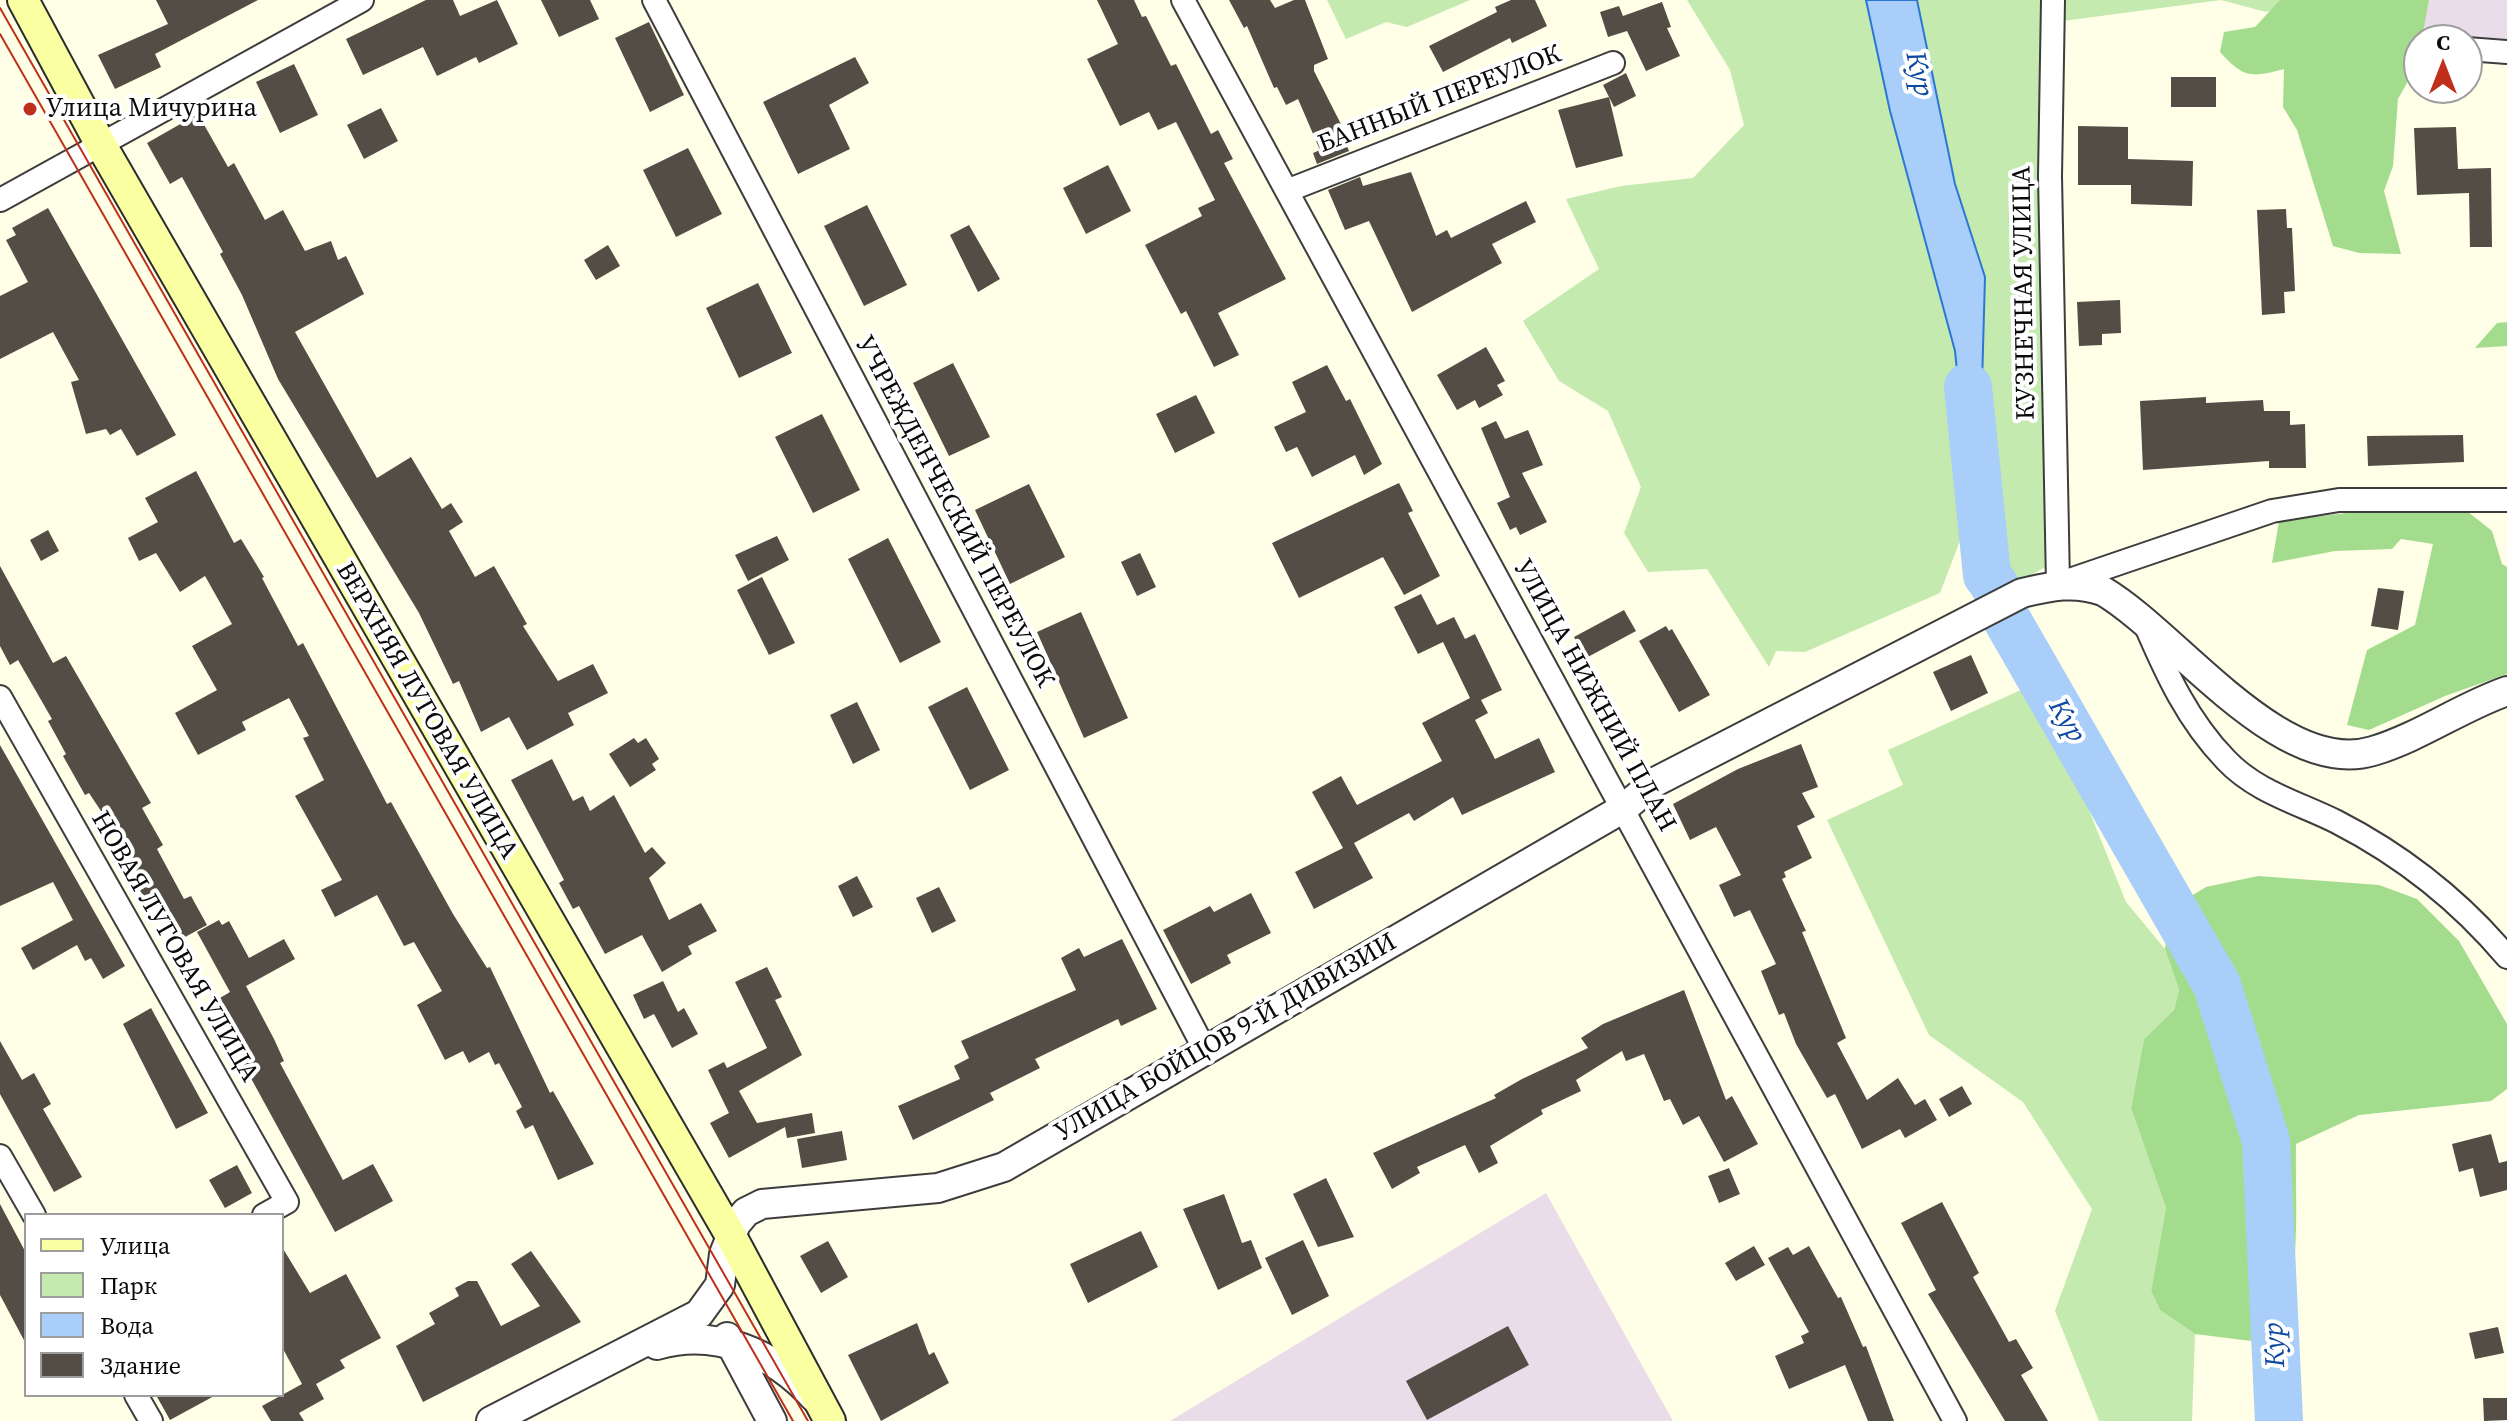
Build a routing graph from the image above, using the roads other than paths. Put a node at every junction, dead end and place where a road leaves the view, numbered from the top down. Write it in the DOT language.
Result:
graph roads {
  1 [pos="23,0"];
  2 [pos="362,0"];
  3 [pos="654,0"];
  4 [pos="1183,0"];
  5 [pos="2053,0"];
  6 [pos="2483,50"];
  7 [pos="2507,52"];
  8 [pos="1613,63"];
  9 [pos="101,145"];
  10 [pos="1289,190"];
  11 [pos="0,200"];
  12 [pos="2507,500"];
  13 [pos="2058,584"];
  14 [pos="2143,620"];
  15 [pos="2507,691"];
  16 [pos="0,697"];
  17 [pos="1624,808"];
  18 [pos="2507,957"];
  19 [pos="1205,1050"];
  20 [pos="0,1156"];
  21 [pos="33,1213"];
  22 [pos="268,1213"];
  23 [pos="731,1236"];
  24 [pos="716,1294"];
  25 [pos="730,1343"];
  26 [pos="612,1360"];
  27 [pos="137,1397"];
  28 [pos="826,1414"];
  29 [pos="151,1421"];
  30 [pos="491,1421"];
  31 [pos="772,1421"];
  32 [pos="1955,1421"];
  1 -- 9 [label="main road, ВЕРХНЯЯ ЛУГОВАЯ УЛИЦА"];
  2 -- 9 [label="street"];
  3 -- 19 [label="street, УЧРЕЖДЕНЧЕСКИЙ ПЕРЕУЛОК"];
  4 -- 10 [label="street, УЛИЦА НИЖНИЙ ПЛАН"];
  5 -- 13 [label="street, КУЗНЕЧНАЯ УЛИЦА"];
  6 -- 7 [label="street"];
  8 -- 10 [label="street, БАННЫЙ ПЕРЕУЛОК"];
  9 -- 11 [label="street"];
  9 -- 23 [label="main road, ВЕРХНЯЯ ЛУГОВАЯ УЛИЦА"];
  10 -- 17 [label="street, УЛИЦА НИЖНИЙ ПЛАН"];
  12 -- 13 [label="street"];
  13 -- 14 [label="street"];
  13 -- 17 [label="street, УЛИЦА БОЙЦОВ 9-Й ДИВИЗИИ"];
  14 -- 15 [label="street"];
  14 -- 18 [label="street"];
  16 -- 22 [label="street, НОВАЯ ЛУГОВАЯ УЛИЦА"];
  17 -- 19 [label="street, УЛИЦА БОЙЦОВ 9-Й ДИВИЗИИ"];
  17 -- 32 [label="street, УЛИЦА НИЖНИЙ ПЛАН"];
  19 -- 23 [label="street, УЛИЦА БОЙЦОВ 9-Й ДИВИЗИИ"];
  20 -- 21 [label="street"];
  23 -- 24 [label="street, УЛИЦА БОЙЦОВ 9-Й ДИВИЗИИ"];
  23 -- 28 [label="main road, ВЕРХНЯЯ ЛУГОВАЯ УЛИЦА"];
  24 -- 25 [label="street"];
  24 -- 26 [label="street"];
  25 -- 26 [label="street"];
  25 -- 28 [label="street"];
  25 -- 31 [label="street"];
  26 -- 30 [label="street"];
  27 -- 29 [label="street"];
}
